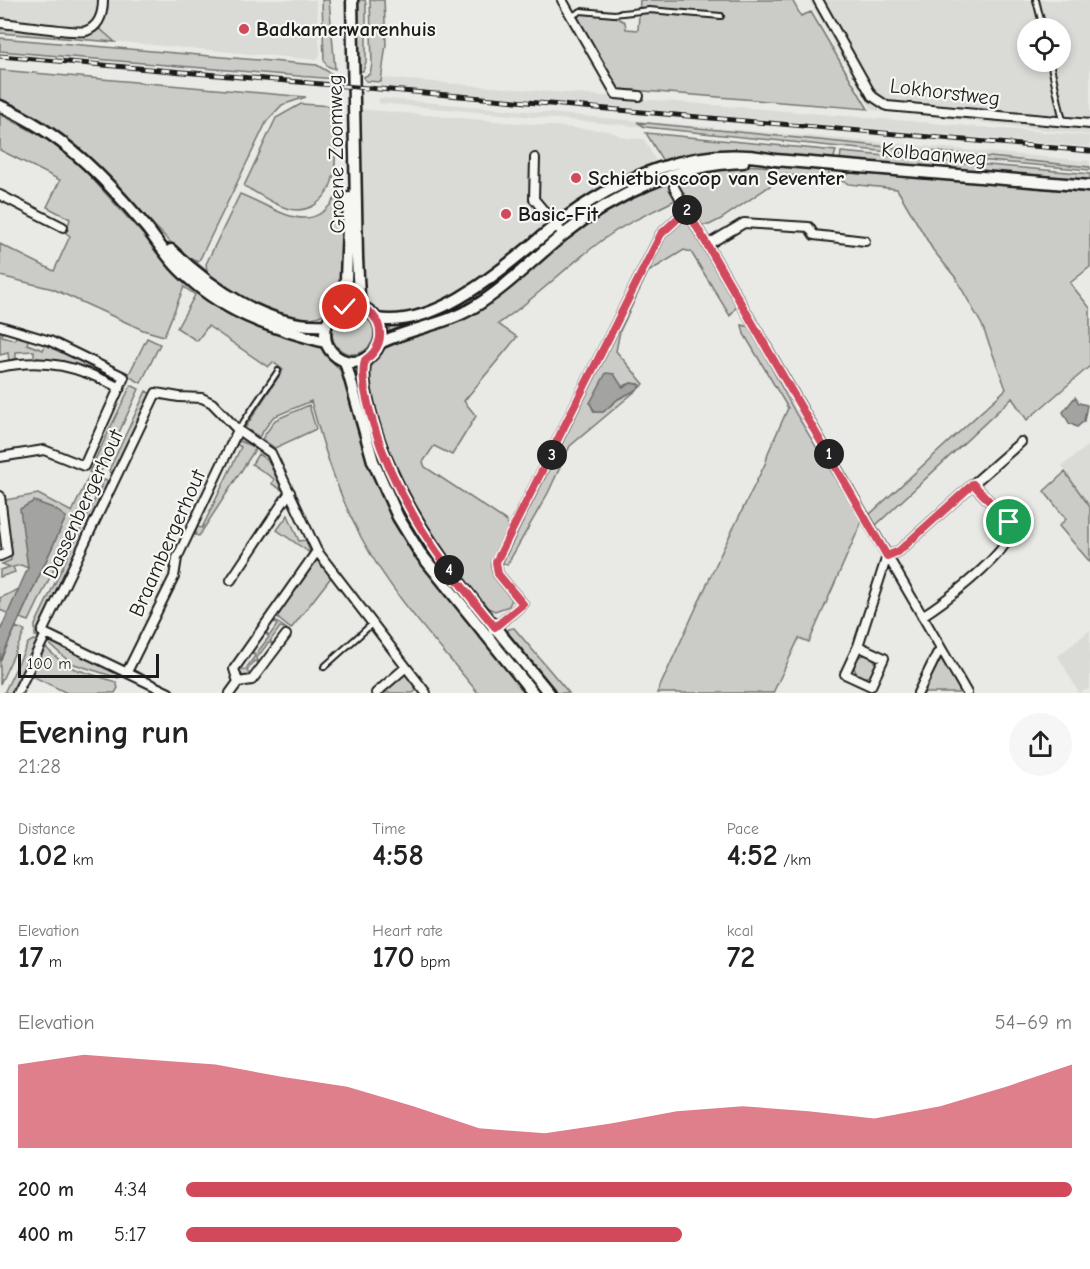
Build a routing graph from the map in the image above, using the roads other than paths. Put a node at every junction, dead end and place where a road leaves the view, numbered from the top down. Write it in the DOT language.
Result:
graph roads {
  1 [pos="103,0"];
  2 [pos="346,0"];
  3 [pos="352,0"];
  4 [pos="562,0"];
  5 [pos="818,0"];
  6 [pos="1036,0"];
  7 [pos="571,16"];
  8 [pos="721,16"];
  9 [pos="1040,18"];
  10 [pos="0,23"];
  11 [pos="1052,72"];
  12 [pos="639,96"];
  13 [pos="0,106"];
  14 [pos="1063,122"];
  15 [pos="1090,124"];
  16 [pos="535,158"];
  17 [pos="775,160"];
  18 [pos="1090,186"];
  19 [pos="674,187"];
  20 [pos="0,195"];
  21 [pos="687,210"];
  22 [pos="556,225"];
  23 [pos="63,227"];
  24 [pos="147,228"];
  25 [pos="564,234"];
  26 [pos="865,241"];
  27 [pos="707,245"];
  28 [pos="345,307"];
  29 [pos="362,307"];
  30 [pos="377,319"];
  31 [pos="326,325"];
  32 [pos="0,326"];
  33 [pos="325,342"];
  34 [pos="380,343"];
  35 [pos="365,360"];
  36 [pos="345,361"];
  37 [pos="0,367"];
  38 [pos="278,371"];
  39 [pos="120,388"];
  40 [pos="238,430"];
  41 [pos="1021,442"];
  42 [pos="0,457"];
  43 [pos="973,484"];
  44 [pos="290,492"];
  45 [pos="0,496"];
  46 [pos="317,552"];
  47 [pos="3,554"];
  48 [pos="887,556"];
  49 [pos="231,579"];
  50 [pos="922,616"];
  51 [pos="372,624"];
  52 [pos="495,627"];
  53 [pos="44,633"];
  54 [pos="286,635"];
  55 [pos="485,635"];
  56 [pos="858,646"];
  57 [pos="942,651"];
  58 [pos="324,667"];
  59 [pos="405,668"];
  60 [pos="127,672"];
  61 [pos="238,682"];
  62 [pos="17,693"];
  63 [pos="169,693"];
  64 [pos="230,693"];
  65 [pos="376,693"];
  66 [pos="426,693"];
  67 [pos="533,693"];
  68 [pos="549,693"];
  69 [pos="918,693"];
  70 [pos="967,693"];
  1 -- 10 [label="street"];
  2 -- 28 [label="street, Groene Zoomweg"];
  3 -- 29 [label="street, Groene Zoomweg"];
  4 -- 7 [label="street"];
  5 -- 14 [label="street, Lokhorstweg"];
  6 -- 9 [label="lane"];
  7 -- 8 [label="lane"];
  7 -- 12 [label="street"];
  11 -- 14 [label="lane"];
  13 -- 24 [label="street"];
  14 -- 15 [label="street, Lokhorstweg"];
  16 -- 22 [label="street"];
  17 -- 18 [label="street, Kolbaanweg"];
  17 -- 22 [label="street, Kolbaanweg"];
  17 -- 25 [label="street, Kolbaanweg"];
  19 -- 21 [label="street"];
  20 -- 23 [label="street"];
  21 -- 27 [label="street"];
  21 -- 52 [label="street"];
  22 -- 25 [label="street"];
  22 -- 30 [label="street, Kolbaanweg"];
  24 -- 31 [label="street"];
  24 -- 33 [label="street"];
  25 -- 34 [label="street, Kolbaanweg"];
  26 -- 27 [label="street"];
  27 -- 48 [label="street"];
  28 -- 29 [label="street"];
  28 -- 31 [label="street"];
  29 -- 30 [label="street"];
  30 -- 34 [label="street"];
  31 -- 33 [label="street"];
  32 -- 39 [label="street"];
  33 -- 36 [label="street"];
  34 -- 35 [label="street"];
  35 -- 36 [label="street"];
  35 -- 52 [label="street"];
  36 -- 55 [label="street"];
  37 -- 39 [label="street"];
  38 -- 40 [label="lane"];
  39 -- 42 [label="street"];
  40 -- 44 [label="street"];
  40 -- 53 [label="street, Dassenbergerhout"];
  40 -- 60 [label="street, Braambergerhout"];
  41 -- 43 [label="street"];
  43 -- 48 [label="street"];
  43 -- 50 [label="street"];
  44 -- 46 [label="street"];
  44 -- 49 [label="street"];
  45 -- 47 [label="street"];
  46 -- 51 [label="street"];
  46 -- 61 [label="street"];
  48 -- 50 [label="street"];
  48 -- 56 [label="street"];
  50 -- 57 [label="street"];
  51 -- 58 [label="lane"];
  51 -- 59 [label="street"];
  52 -- 55 [label="street"];
  52 -- 68 [label="street"];
  53 -- 60 [label="street"];
  53 -- 62 [label="street, Dassenbergerhout"];
  54 -- 61 [label="street"];
  55 -- 67 [label="street"];
  56 -- 56 [label="street"];
  57 -- 69 [label="street"];
  57 -- 70 [label="street"];
  59 -- 65 [label="street"];
  59 -- 66 [label="street"];
  60 -- 63 [label="street"];
  61 -- 64 [label="street"];
}
